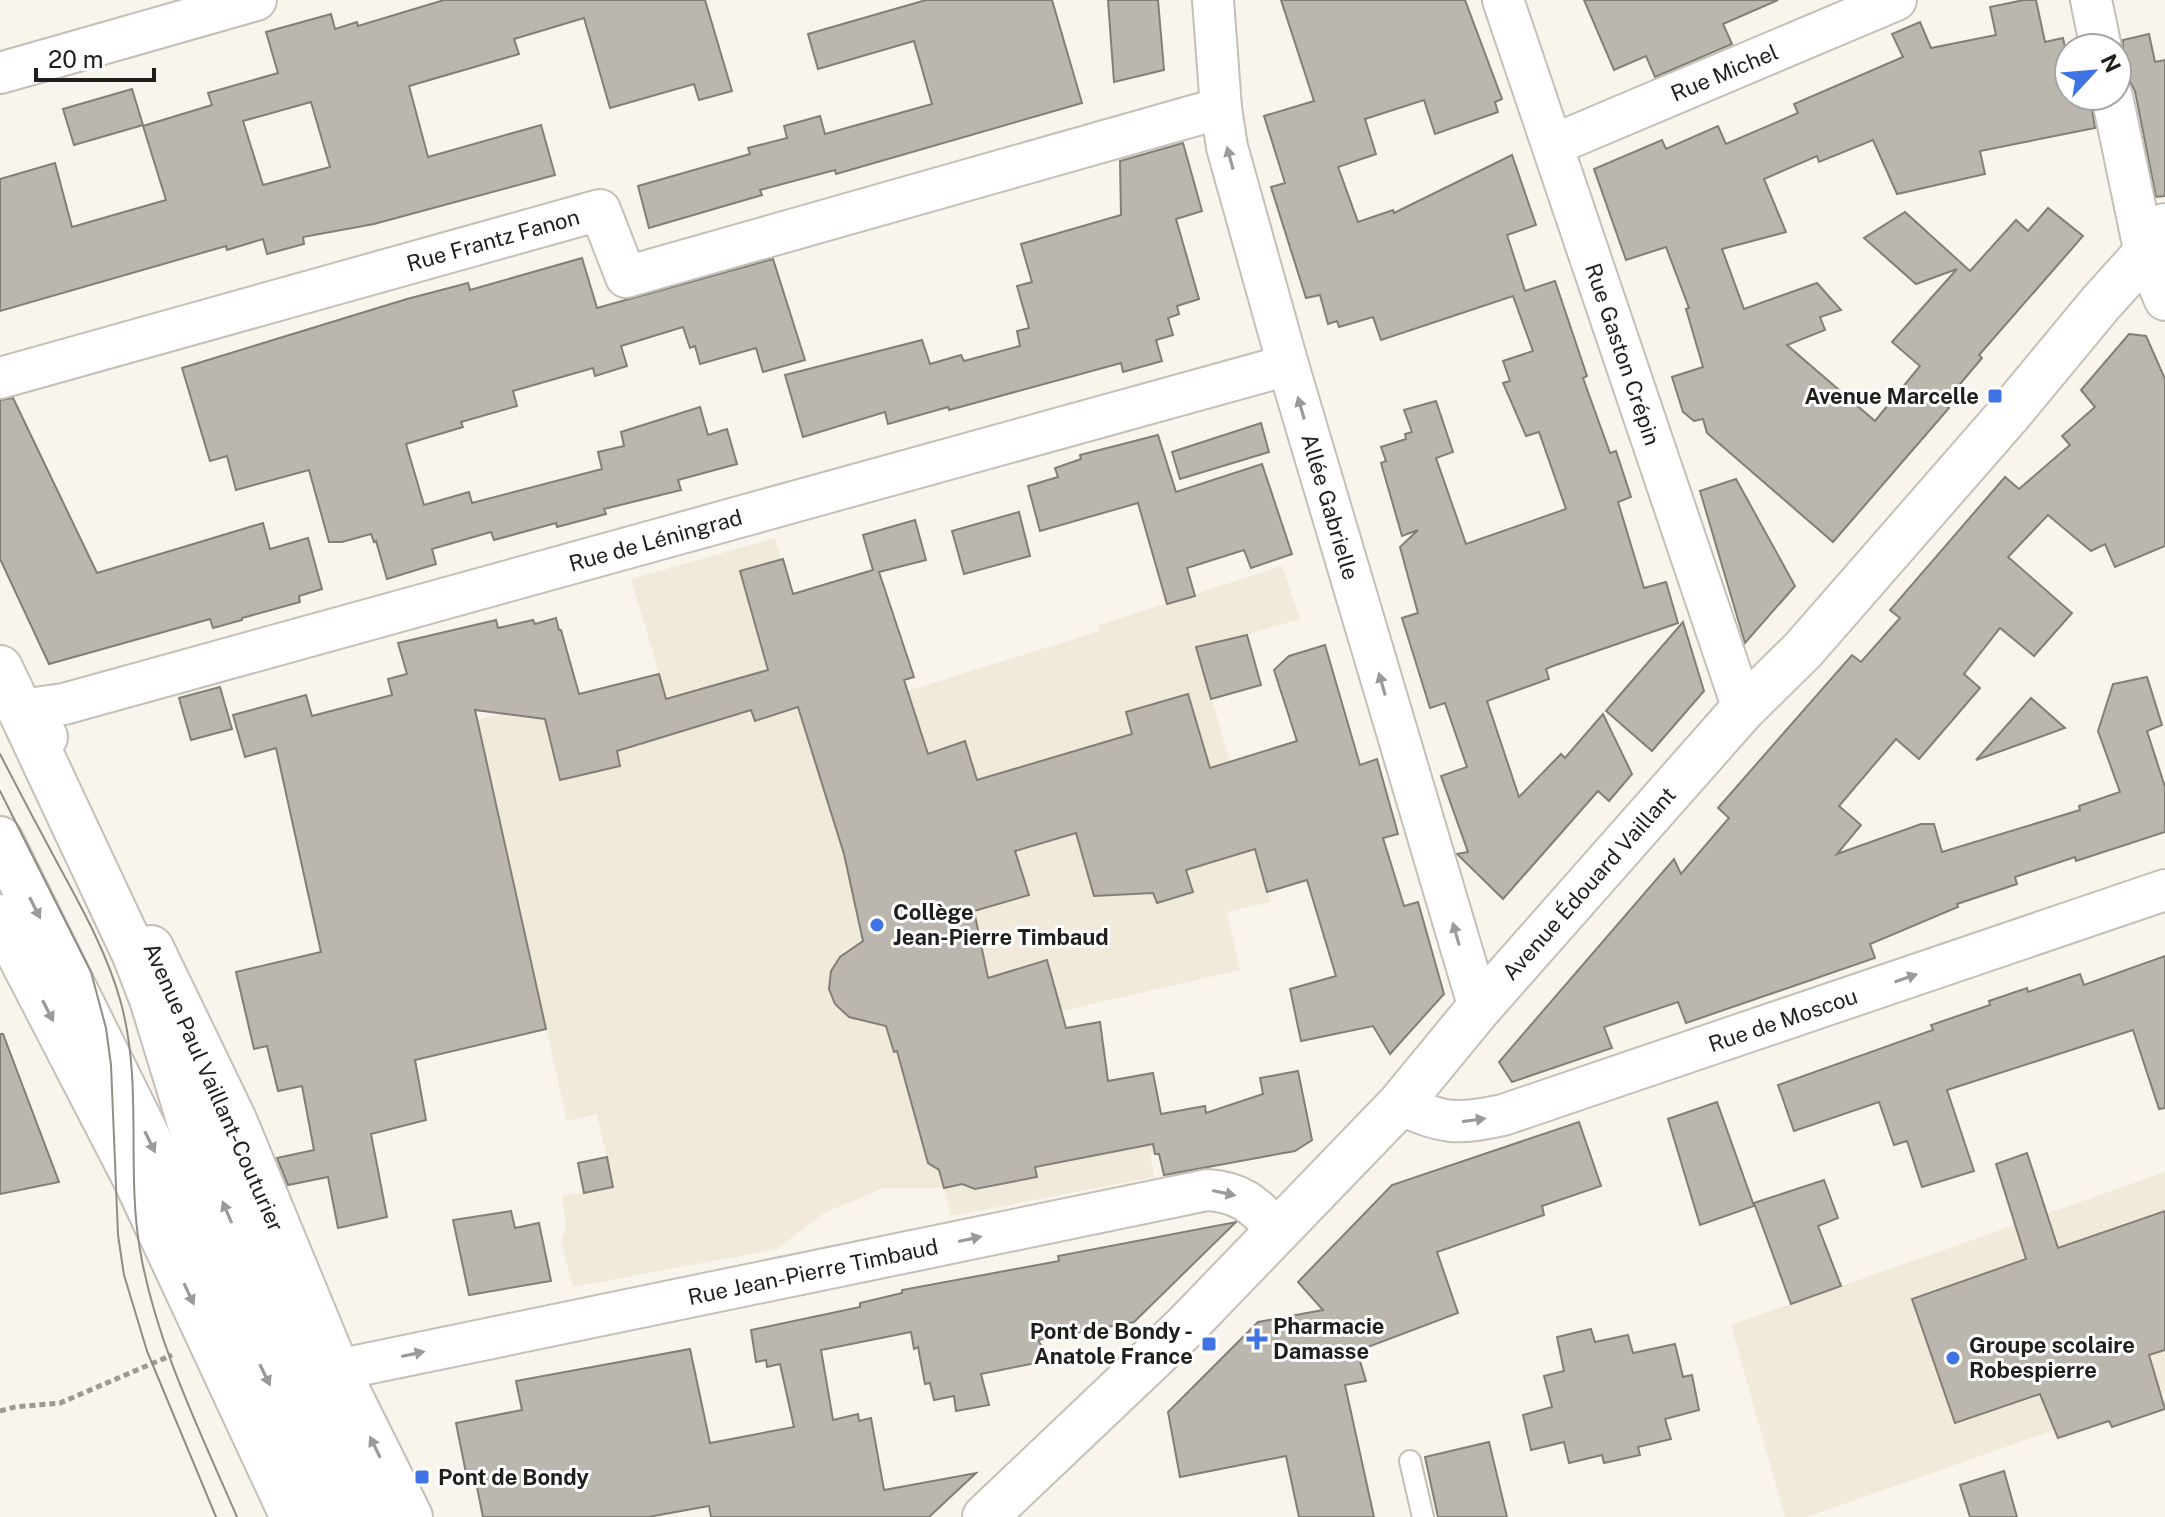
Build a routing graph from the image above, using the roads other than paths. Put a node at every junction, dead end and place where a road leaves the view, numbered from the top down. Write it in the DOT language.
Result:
graph roads {
  1 [pos="256,0"];
  2 [pos="1213,0"];
  3 [pos="1503,0"];
  4 [pos="1896,0"];
  5 [pos="2091,0"];
  6 [pos="2098,32"];
  7 [pos="0,73"];
  8 [pos="1221,108"];
  9 [pos="2117,112"];
  10 [pos="1553,145"];
  11 [pos="2155,240"];
  12 [pos="2165,300"];
  13 [pos="1288,365"];
  14 [pos="0,378"];
  15 [pos="0,668"];
  16 [pos="1743,709"];
  17 [pos="20,710"];
  18 [pos="0,839"];
  19 [pos="2165,890"];
  20 [pos="0,917"];
  21 [pos="1479,1008"];
  22 [pos="1400,1104"];
  23 [pos="1278,1229"];
  24 [pos="337,1370"];
  25 [pos="1410,1461"];
  26 [pos="272,1474"];
  27 [pos="283,1517"];
  28 [pos="293,1517"];
  29 [pos="336,1517"];
  30 [pos="371,1517"];
  31 [pos="410,1517"];
  32 [pos="985,1517"];
  33 [pos="1423,1517"];
  1 -- 7 [label="street"];
  2 -- 8 [label="street, Allée Gabrielle"];
  3 -- 10 [label="street, Rue Gaston Crépin"];
  4 -- 10 [label="street, Rue Michel"];
  5 -- 6 [label="street"];
  13 -- 8 [label="street, Allée Gabrielle, one-way"];
  8 -- 14 [label="street, Rue Frantz Fanon"];
  9 -- 11 [label="street"];
  10 -- 16 [label="street, Rue Gaston Crépin"];
  11 -- 12 [label="street"];
  11 -- 16 [label="main road, Avenue Édouard Vaillant"];
  13 -- 17 [label="street, Rue de Léningrad"];
  21 -- 13 [label="street, Allée Gabrielle, one-way"];
  15 -- 17 [label="main road, Avenue Paul Vaillant-Couturier"];
  16 -- 21 [label="main road, Avenue Édouard Vaillant"];
  17 -- 24 [label="main road, Avenue Paul Vaillant-Couturier"];
  30 -- 17 [label="main road, one-way"];
  18 -- 29 [label="main road, one-way"];
  22 -- 19 [label="street, Rue de Moscou, one-way"];
  20 -- 26 [label="main road, one-way"];
  21 -- 22 [label="main road, Avenue Édouard Vaillant"];
  22 -- 23 [label="main road, Avenue Édouard Vaillant"];
  24 -- 23 [label="street, Rue Jean-Pierre Timbaud, one-way"];
  23 -- 32 [label="main road, Avenue Édouard Vaillant"];
  31 -- 24 [label="main road, Avenue Paul Vaillant-Couturier, one-way"];
  25 -- 33 [label="lane"];
  26 -- 27 [label="lane"];
  26 -- 28 [label="main road"];
}
